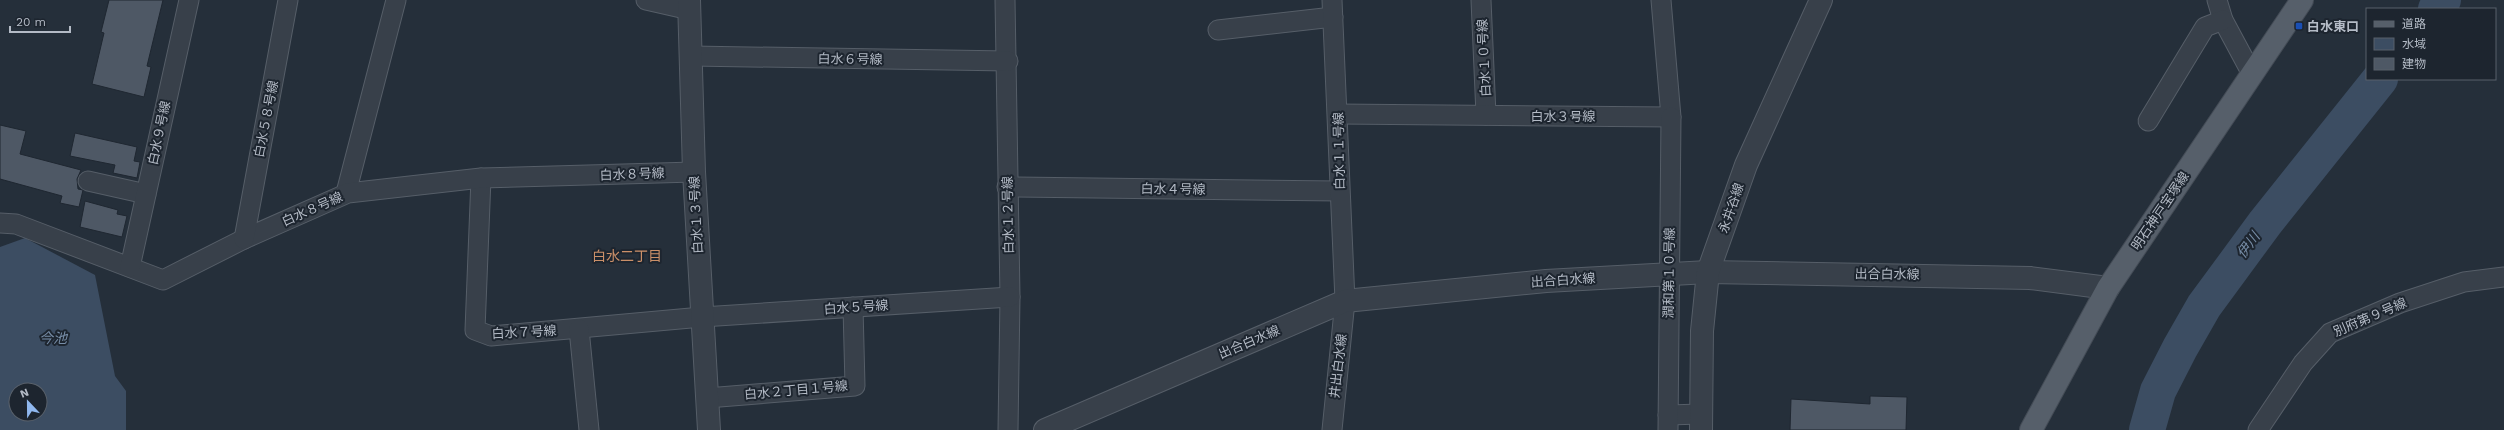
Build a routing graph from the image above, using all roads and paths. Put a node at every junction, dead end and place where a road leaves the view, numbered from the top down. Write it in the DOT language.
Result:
graph roads {
  1 [pos="188,0"];
  2 [pos="288,0"];
  3 [pos="396,0"];
  4 [pos="646,0"];
  5 [pos="1005,0"];
  6 [pos="1481,0"];
  7 [pos="1661,0"];
  8 [pos="1821,0"];
  9 [pos="2217,0"];
  10 [pos="2302,0"];
  11 [pos="690,5"];
  12 [pos="1333,8"];
  13 [pos="2223,20"];
  14 [pos="1218,30"];
  15 [pos="692,56"];
  16 [pos="1008,61"];
  17 [pos="2252,74"];
  18 [pos="1338,114"];
  19 [pos="1486,115"];
  20 [pos="1671,117"];
  21 [pos="2148,121"];
  22 [pos="694,172"];
  23 [pos="481,178"];
  24 [pos="88,181"];
  25 [pos="1006,187"];
  26 [pos="1339,191"];
  27 [pos="346,193"];
  28 [pos="146,194"];
  29 [pos="0,223"];
  30 [pos="244,239"];
  31 [pos="130,267"];
  32 [pos="1708,272"];
  33 [pos="1669,274"];
  34 [pos="2504,277"];
  35 [pos="2108,288"];
  36 [pos="1010,297"];
  37 [pos="1345,301"];
  38 [pos="853,307"];
  39 [pos="702,317"];
  40 [pos="579,329"];
  41 [pos="707,398"];
  42 [pos="1701,422"];
  43 [pos="1668,423"];
  44 [pos="589,430"];
  45 [pos="708,430"];
  46 [pos="1008,430"];
  47 [pos="1045,430"];
  48 [pos="1332,430"];
  49 [pos="2031,430"];
  50 [pos="2258,430"];
  1 -- 28 [label="street, 白水９号線"];
  2 -- 30 [label="street, 白水５８号線"];
  3 -- 27 [label="street"];
  4 -- 11 [label="street"];
  5 -- 16 [label="street, 白水１２号線"];
  6 -- 19 [label="street, 白水１０号線"];
  7 -- 20 [label="street"];
  8 -- 32 [label="street, 永井谷線"];
  9 -- 13 [label="street"];
  10 -- 17 [label="main road, 明石神戸宝塚線"];
  11 -- 15 [label="street, 白水１３号線"];
  12 -- 14 [label="street"];
  12 -- 18 [label="street, 白水１１号線"];
  13 -- 17 [label="street"];
  13 -- 21 [label="street"];
  15 -- 16 [label="street, 白水６号線"];
  15 -- 22 [label="street, 白水１３号線"];
  16 -- 25 [label="street, 白水１２号線"];
  17 -- 35 [label="main road, 明石神戸宝塚線"];
  18 -- 19 [label="street, 白水３号線"];
  18 -- 26 [label="street, 白水１１号線"];
  19 -- 20 [label="street, 白水３号線"];
  20 -- 33 [label="street, 潤和第１０号線"];
  22 -- 23 [label="street, 白水８号線"];
  22 -- 39 [label="street, 白水１３号線"];
  23 -- 27 [label="street, 白水８号線"];
  23 -- 40 [label="street, 白水７号線"];
  24 -- 28 [label="street"];
  25 -- 26 [label="street, 白水４号線"];
  25 -- 36 [label="street, 白水１２号線"];
  26 -- 37 [label="street, 白水１１号線"];
  27 -- 30 [label="street, 白水８号線"];
  28 -- 31 [label="street, 白水９号線"];
  29 -- 31 [label="street, 白水８号線"];
  30 -- 31 [label="street, 白水８号線"];
  32 -- 33 [label="street, 出合白水線"];
  32 -- 35 [label="street, 出合白水線"];
  32 -- 42 [label="street, 永井谷線"];
  33 -- 37 [label="street, 出合白水線"];
  33 -- 43 [label="street, 潤和第１０号線"];
  34 -- 50 [label="street, 別府第９号線"];
  35 -- 49 [label="main road, 明石神戸宝塚線"];
  36 -- 38 [label="street, 白水５号線"];
  36 -- 46 [label="street, 白水１２号線"];
  37 -- 47 [label="street, 出合白水線"];
  37 -- 48 [label="street, 井出白水線"];
  38 -- 39 [label="street, 白水５号線"];
  38 -- 41 [label="street, 白水２丁目１号線"];
  39 -- 40 [label="street, 白水７号線"];
  39 -- 41 [label="street, 白水１３号線"];
  40 -- 44 [label="street"];
  41 -- 45 [label="street, 白水１３号線"];
  42 -- 43 [label="street"];
}
